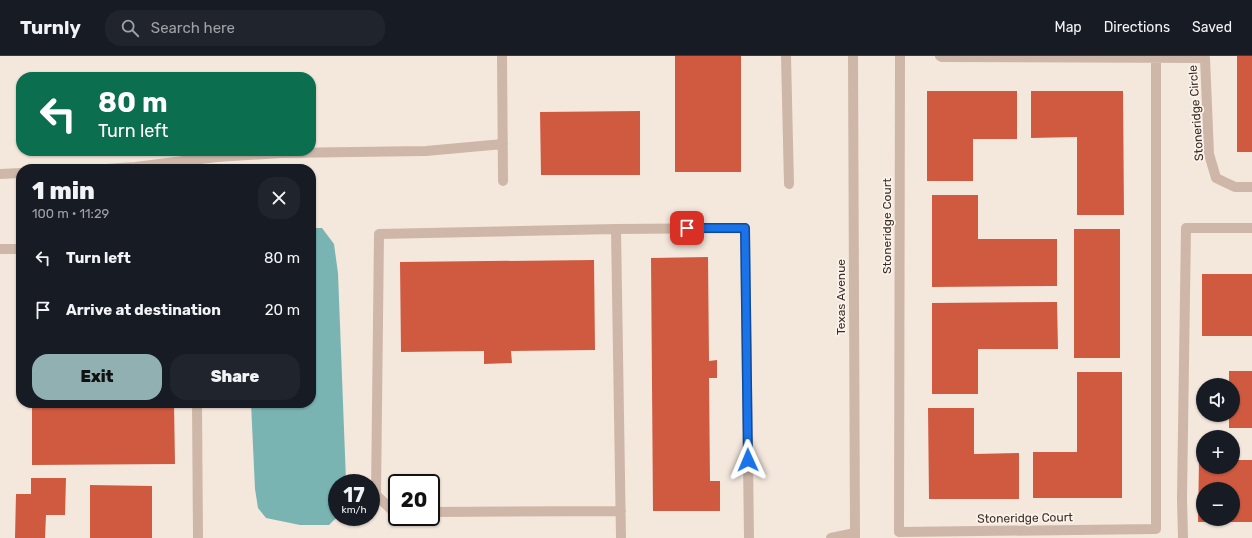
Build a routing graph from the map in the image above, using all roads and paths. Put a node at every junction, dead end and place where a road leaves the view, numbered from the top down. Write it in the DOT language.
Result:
graph roads {
  1 [pos="502,56"];
  2 [pos="786,56"];
  3 [pos="853,56"];
  4 [pos="900,56"];
  5 [pos="940,56"];
  6 [pos="1181,57"];
  7 [pos="1156,58"];
  8 [pos="502,144"];
  9 [pos="316,153"];
  10 [pos="238,156"];
  11 [pos="160,164"];
  12 [pos="16,173"];
  13 [pos="0,174"];
  14 [pos="503,180"];
  15 [pos="789,184"];
  16 [pos="1252,187"];
  17 [pos="1252,228"];
  18 [pos="616,229"];
  19 [pos="0,249"];
  20 [pos="16,249"];
  21 [pos="197,408"];
  22 [pos="388,506"];
  23 [pos="621,511"];
  24 [pos="440,512"];
  25 [pos="855,535"];
  26 [pos="198,538"];
  27 [pos="621,538"];
  28 [pos="748,538"];
  29 [pos="831,538"];
  30 [pos="1183,538"];
  1 -- 8 [label="street"];
  2 -- 15 [label="street"];
  3 -- 25 [label="street, Texas Avenue"];
  4 -- 7 [label="street, Stoneridge Court"];
  5 -- 7 [label="street"];
  6 -- 7 [label="street"];
  6 -- 16 [label="street, Stoneridge Circle"];
  8 -- 9 [label="street"];
  8 -- 14 [label="street"];
  10 -- 11 [label="street"];
  12 -- 13 [label="street"];
  17 -- 30 [label="street"];
  18 -- 22 [label="street"];
  18 -- 23 [label="street"];
  18 -- 28 [label="street"];
  19 -- 20 [label="street"];
  21 -- 26 [label="street"];
  23 -- 24 [label="street"];
  23 -- 27 [label="street"];
  25 -- 29 [label="street"];
}
